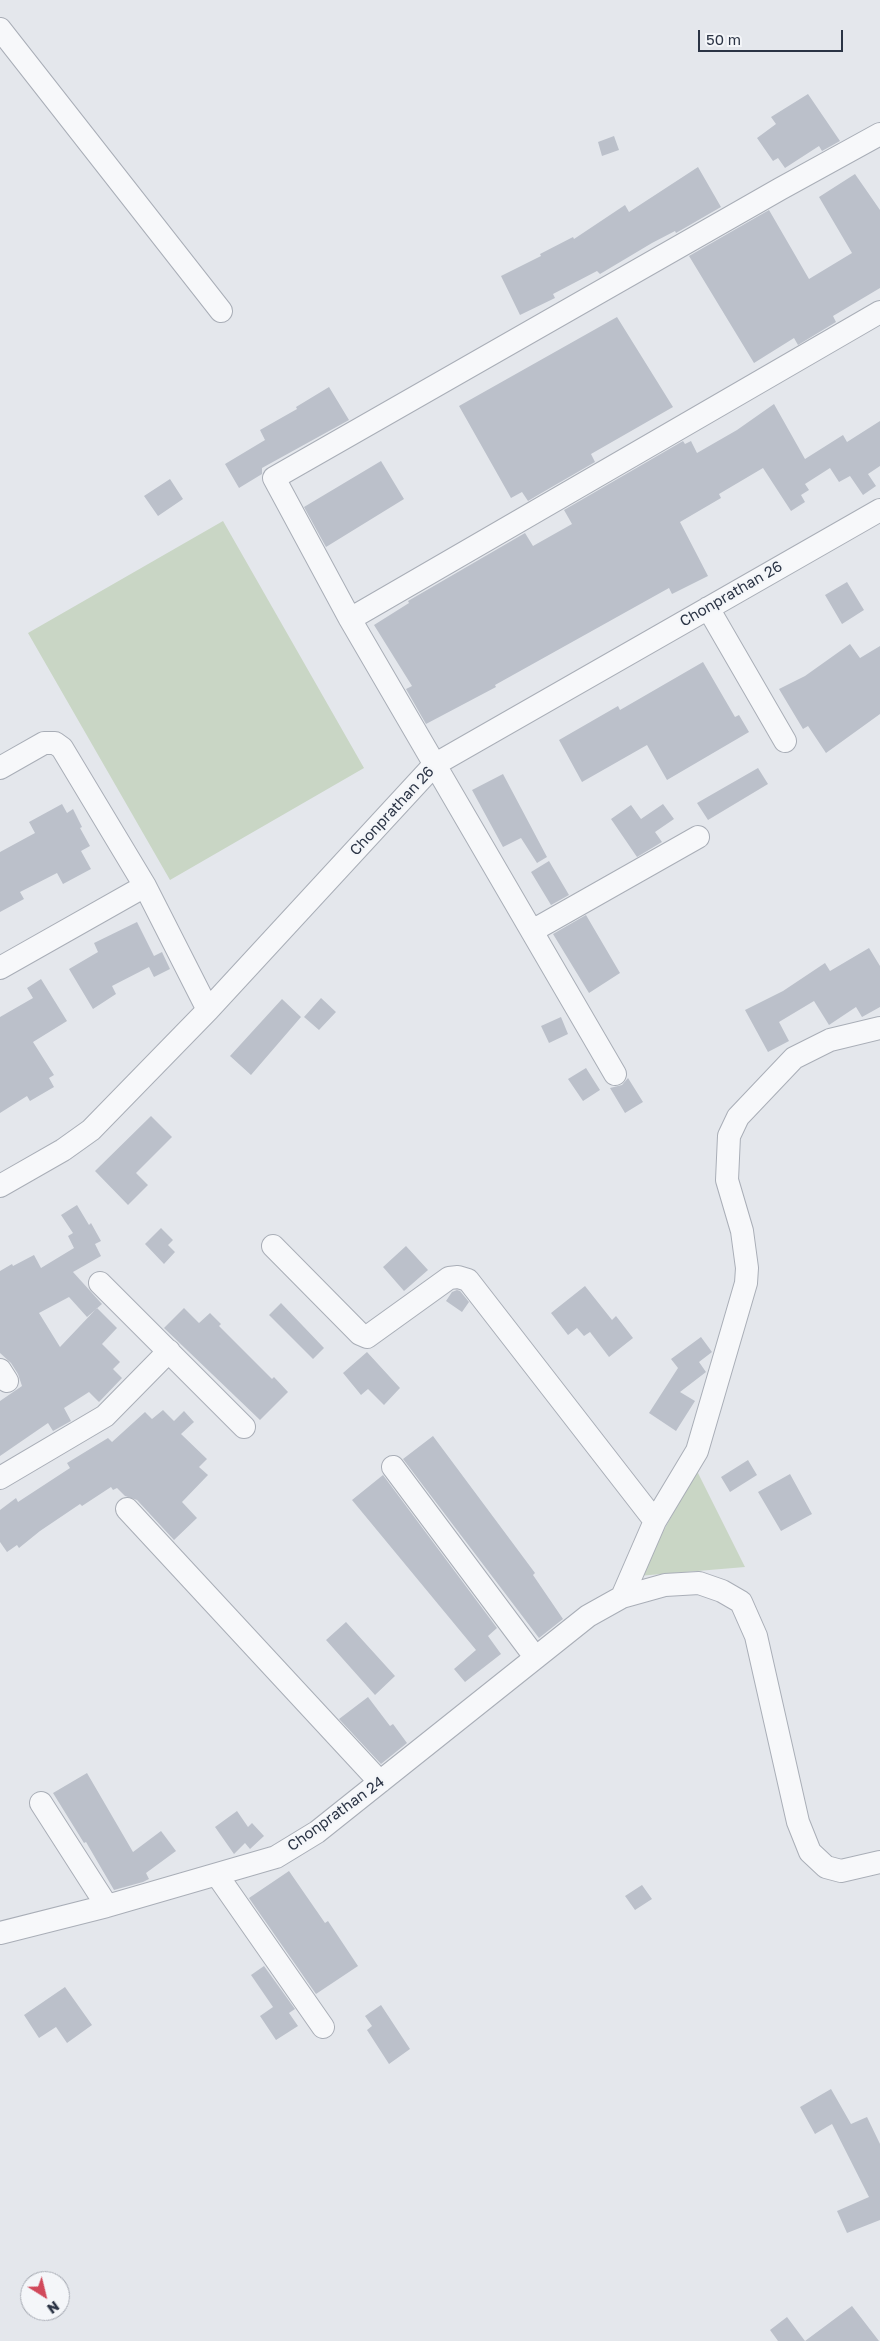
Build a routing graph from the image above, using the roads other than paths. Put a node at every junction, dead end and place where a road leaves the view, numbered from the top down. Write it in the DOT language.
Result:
graph roads {
  1 [pos="0,30"];
  2 [pos="880,134"];
  3 [pos="221,311"];
  4 [pos="880,312"];
  5 [pos="880,510"];
  6 [pos="708,608"];
  7 [pos="350,618"];
  8 [pos="785,741"];
  9 [pos="434,765"];
  10 [pos="0,768"];
  11 [pos="698,837"];
  12 [pos="145,886"];
  13 [pos="532,931"];
  14 [pos="0,968"];
  15 [pos="208,1010"];
  16 [pos="880,1028"];
  17 [pos="615,1074"];
  18 [pos="0,1186"];
  19 [pos="273,1246"];
  20 [pos="100,1283"];
  21 [pos="168,1351"];
  22 [pos="244,1427"];
  23 [pos="393,1467"];
  24 [pos="0,1478"];
  25 [pos="127,1509"];
  26 [pos="655,1521"];
  27 [pos="622,1597"];
  28 [pos="535,1657"];
  29 [pos="380,1782"];
  30 [pos="41,1803"];
  31 [pos="877,1870"];
  32 [pos="217,1875"];
  33 [pos="107,1906"];
  34 [pos="0,1933"];
  35 [pos="323,2027"];
  1 -- 3 [label="street"];
  2 -- 7 [label="street"];
  4 -- 7 [label="street"];
  5 -- 6 [label="street, Chonprathan 26"];
  6 -- 8 [label="street"];
  6 -- 9 [label="street, Chonprathan 26"];
  7 -- 9 [label="street"];
  9 -- 13 [label="street"];
  9 -- 15 [label="street, Chonprathan 26"];
  10 -- 12 [label="street"];
  11 -- 13 [label="street"];
  12 -- 14 [label="street"];
  12 -- 15 [label="street"];
  13 -- 17 [label="street"];
  15 -- 18 [label="street, Chonprathan 26"];
  16 -- 26 [label="street"];
  19 -- 26 [label="street"];
  20 -- 21 [label="street"];
  21 -- 22 [label="street"];
  21 -- 24 [label="street"];
  23 -- 28 [label="street"];
  25 -- 29 [label="street"];
  26 -- 27 [label="street"];
  27 -- 28 [label="street, Chonprathan 24"];
  27 -- 31 [label="street, Chonprathan 24"];
  28 -- 29 [label="street, Chonprathan 24"];
  29 -- 32 [label="street, Chonprathan 24"];
  30 -- 33 [label="street"];
  32 -- 33 [label="street, Chonprathan 24"];
  32 -- 35 [label="street"];
  33 -- 34 [label="street, Chonprathan 24"];
}
